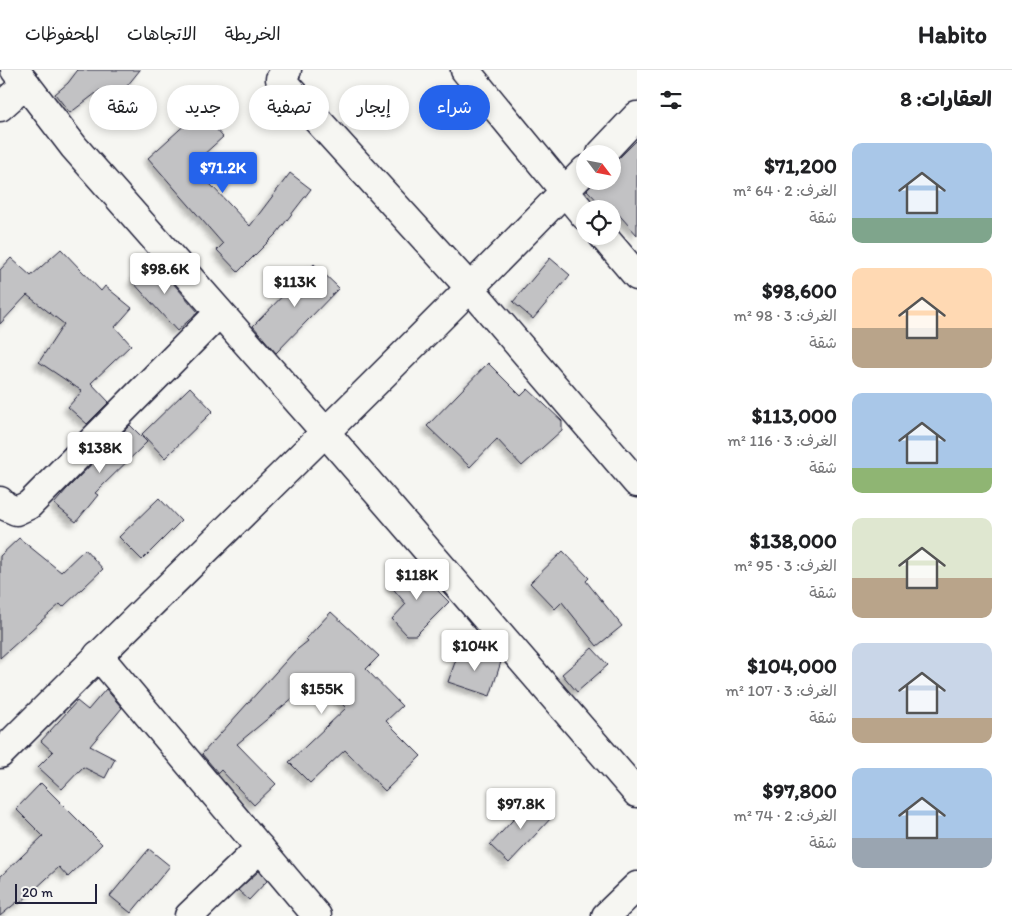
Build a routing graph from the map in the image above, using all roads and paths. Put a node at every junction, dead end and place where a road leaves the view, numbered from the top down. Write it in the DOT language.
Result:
graph roads {
  1 [pos="465,70"];
  2 [pos="280,73"];
  3 [pos="20,77"];
  4 [pos="0,107"];
  5 [pos="637,116"];
  6 [pos="610,145"];
  7 [pos="576,179"];
  8 [pos="564,192"];
  9 [pos="576,206"];
  10 [pos="610,245"];
  11 [pos="637,276"];
  12 [pos="470,288"];
  13 [pos="219,313"];
  14 [pos="326,433"];
  15 [pos="637,483"];
  16 [pos="0,501"];
  17 [pos="98,655"];
  18 [pos="0,754"];
  19 [pos="637,793"];
  20 [pos="260,848"];
  21 [pos="637,886"];
  22 [pos="189,916"];
  23 [pos="317,916"];
  24 [pos="606,916"];
  1 -- 8 [label="street"];
  2 -- 12 [label="street"];
  3 -- 4 [label="street"];
  3 -- 13 [label="street"];
  5 -- 6 [label="street"];
  7 -- 8 [label="street"];
  8 -- 9 [label="street"];
  8 -- 12 [label="street"];
  10 -- 11 [label="street"];
  12 -- 14 [label="street"];
  12 -- 15 [label="street"];
  13 -- 14 [label="street"];
  13 -- 16 [label="street"];
  14 -- 17 [label="street"];
  14 -- 19 [label="street"];
  17 -- 18 [label="street"];
  17 -- 20 [label="street"];
  20 -- 22 [label="street"];
  20 -- 23 [label="street"];
  21 -- 24 [label="street"];
}
